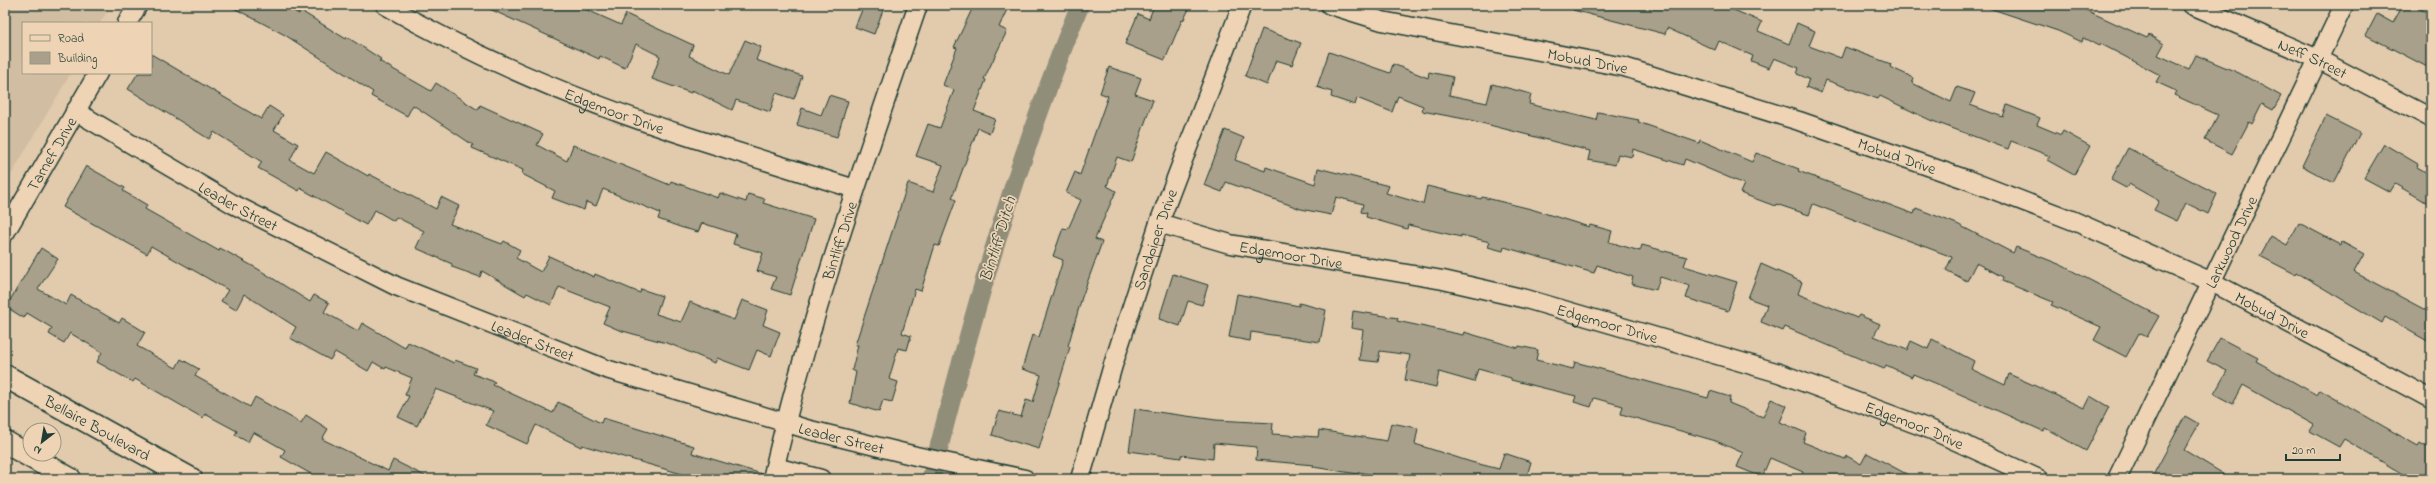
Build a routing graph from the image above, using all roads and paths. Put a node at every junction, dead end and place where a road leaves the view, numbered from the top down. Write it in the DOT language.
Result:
graph roads {
  1 [pos="138,5"];
  2 [pos="384,5"];
  3 [pos="918,5"];
  4 [pos="1242,5"];
  5 [pos="1330,5"];
  6 [pos="2192,5"];
  7 [pos="2344,5"];
  8 [pos="128,22"];
  9 [pos="2318,59"];
  10 [pos="97,74"];
  11 [pos="75,111"];
  12 [pos="2431,118"];
  13 [pos="855,189"];
  14 [pos="1159,223"];
  15 [pos="5,233"];
  16 [pos="2212,282"];
  17 [pos="5,376"];
  18 [pos="2431,399"];
  19 [pos="785,423"];
  20 [pos="5,442"];
  21 [pos="774,473"];
  22 [pos="70,479"];
  23 [pos="191,479"];
  24 [pos="821,479"];
  25 [pos="1025,479"];
  26 [pos="1080,479"];
  27 [pos="2039,479"];
  28 [pos="2118,479"];
  1 -- 8 [label="street"];
  2 -- 13 [label="street, Edgemoor Drive"];
  3 -- 13 [label="street, Bintliff Drive"];
  4 -- 14 [label="street, Sandpiper Drive"];
  5 -- 16 [label="street, Mobud Drive"];
  6 -- 9 [label="street, Neff Street"];
  7 -- 9 [label="street, Larkwood Drive"];
  9 -- 12 [label="street, Neff Street"];
  9 -- 16 [label="street, Larkwood Drive"];
  10 -- 11 [label="street, Tarnef Drive"];
  11 -- 15 [label="street, Tarnef Drive"];
  11 -- 19 [label="street, Leader Street"];
  13 -- 19 [label="street, Bintliff Drive"];
  14 -- 26 [label="street, Sandpiper Drive"];
  14 -- 27 [label="street, Edgemoor Drive"];
  16 -- 18 [label="street, Mobud Drive"];
  16 -- 28 [label="street, Larkwood Drive"];
  17 -- 23 [label="main road, Bellaire Boulevard"];
  19 -- 21 [label="street, Bintliff Drive"];
  19 -- 25 [label="street, Leader Street"];
  20 -- 22 [label="main road"];
  21 -- 24 [label="street"];
}
